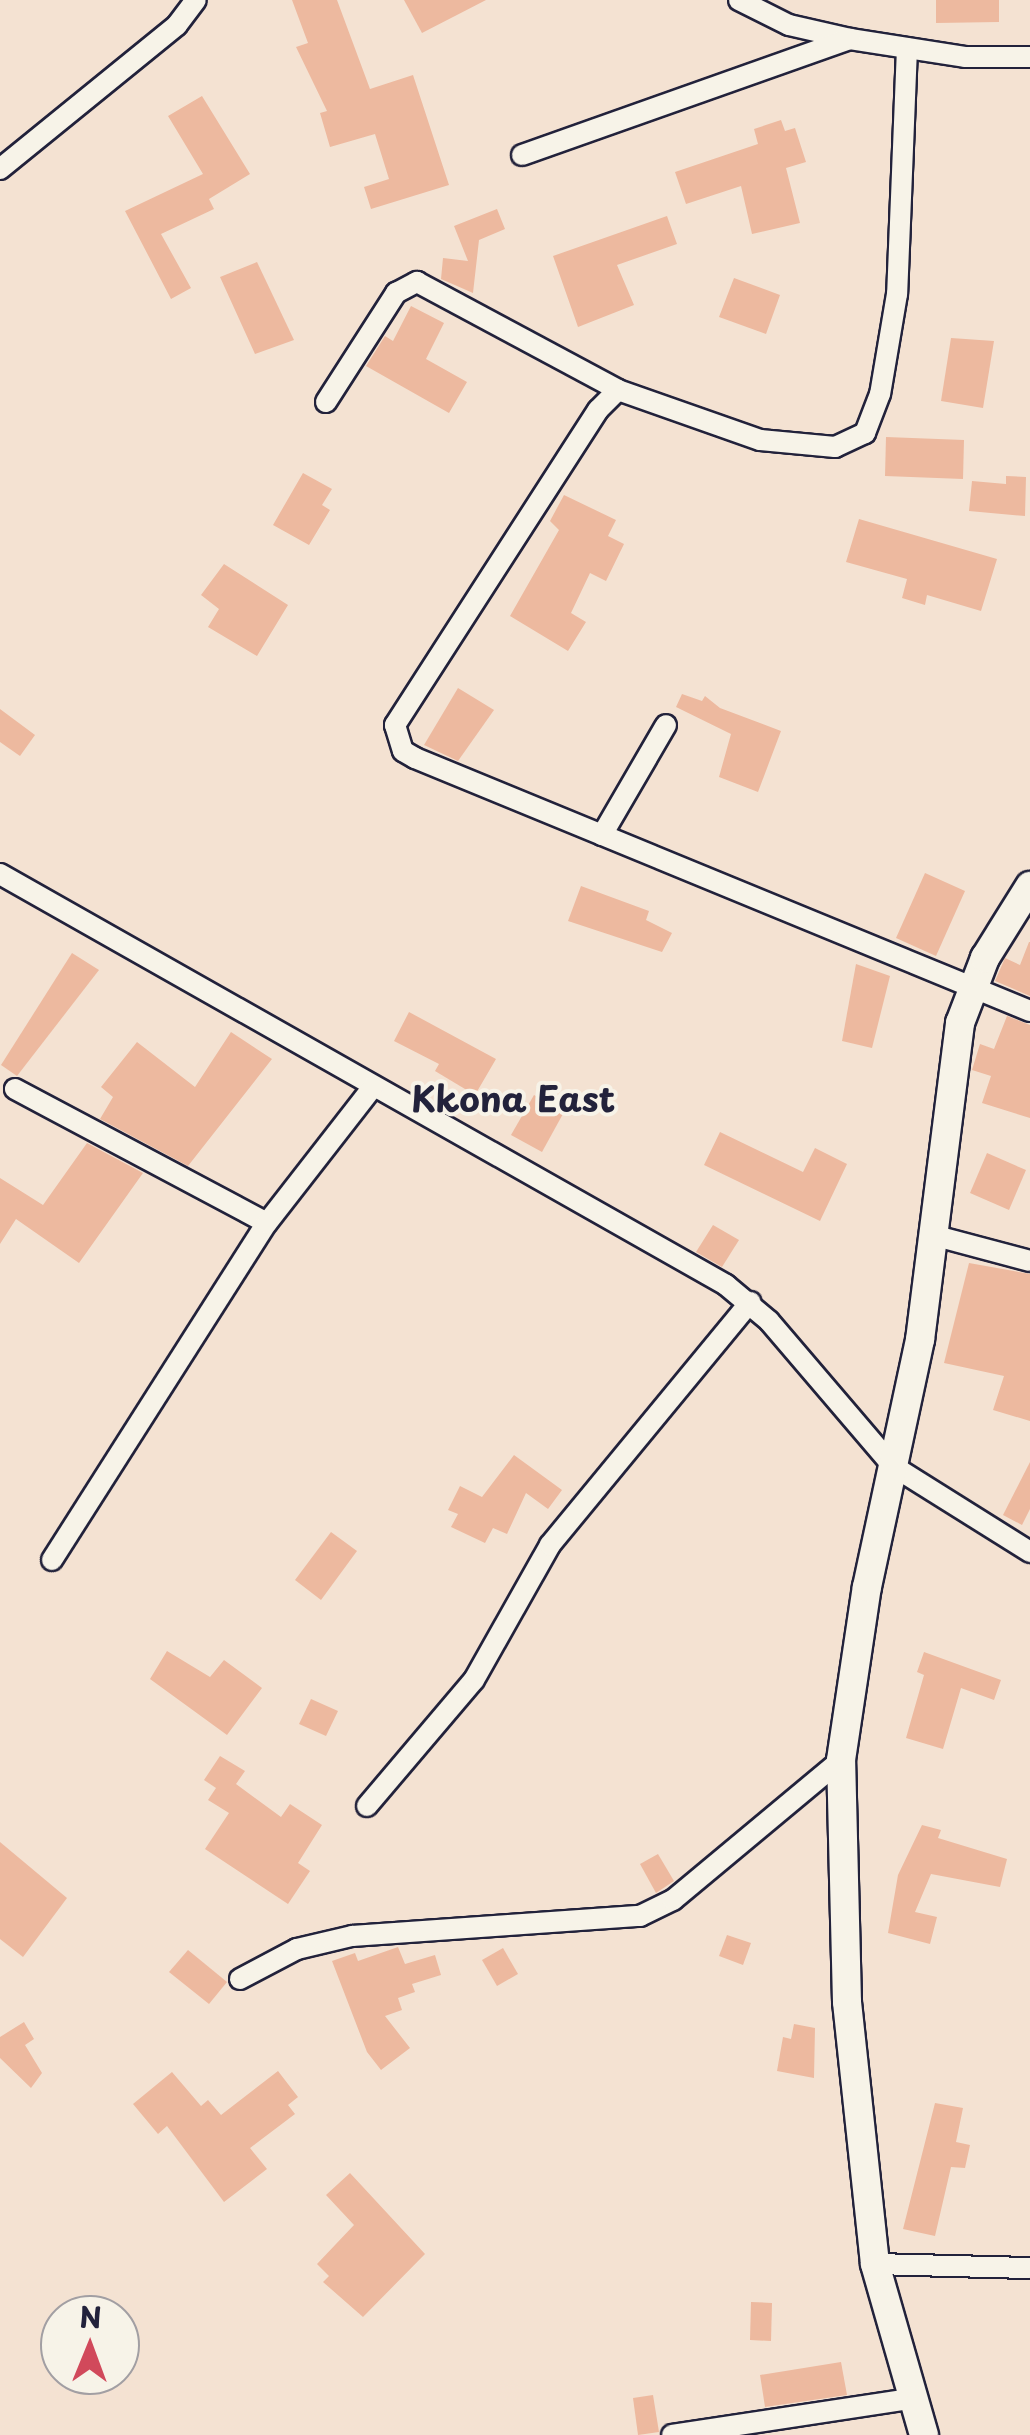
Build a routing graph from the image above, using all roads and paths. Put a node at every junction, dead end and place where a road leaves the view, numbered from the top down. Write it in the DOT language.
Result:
graph roads {
  1 [pos="196,0"];
  2 [pos="739,0"];
  3 [pos="850,39"];
  4 [pos="906,48"];
  5 [pos="1030,57"];
  6 [pos="522,156"];
  7 [pos="0,169"];
  8 [pos="618,390"];
  9 [pos="326,402"];
  10 [pos="666,725"];
  11 [pos="602,835"];
  12 [pos="0,874"];
  13 [pos="1030,886"];
  14 [pos="971,988"];
  15 [pos="1030,1011"];
  16 [pos="373,1087"];
  17 [pos="14,1090"];
  18 [pos="267,1222"];
  19 [pos="936,1236"];
  20 [pos="1030,1261"];
  21 [pos="750,1302"];
  22 [pos="893,1466"];
  23 [pos="1030,1552"];
  24 [pos="52,1560"];
  25 [pos="841,1760"];
  26 [pos="367,1806"];
  27 [pos="240,1978"];
  28 [pos="875,2264"];
  29 [pos="1030,2268"];
  30 [pos="910,2398"];
  31 [pos="672,2435"];
  32 [pos="924,2435"];
  1 -- 7 [label="street"];
  2 -- 3 [label="street"];
  3 -- 4 [label="street"];
  3 -- 6 [label="street"];
  4 -- 5 [label="street"];
  4 -- 8 [label="street"];
  8 -- 9 [label="street"];
  8 -- 11 [label="street"];
  10 -- 11 [label="street"];
  11 -- 14 [label="street"];
  12 -- 16 [label="street"];
  13 -- 14 [label="street"];
  14 -- 15 [label="street"];
  14 -- 19 [label="street"];
  16 -- 18 [label="street"];
  16 -- 21 [label="street"];
  17 -- 18 [label="street"];
  18 -- 24 [label="street"];
  19 -- 20 [label="street"];
  19 -- 22 [label="street"];
  21 -- 22 [label="street"];
  21 -- 26 [label="street"];
  22 -- 23 [label="street"];
  22 -- 25 [label="street"];
  25 -- 27 [label="street"];
  25 -- 28 [label="street"];
  28 -- 29 [label="street"];
  28 -- 30 [label="street"];
  30 -- 31 [label="street"];
  30 -- 32 [label="street"];
}
